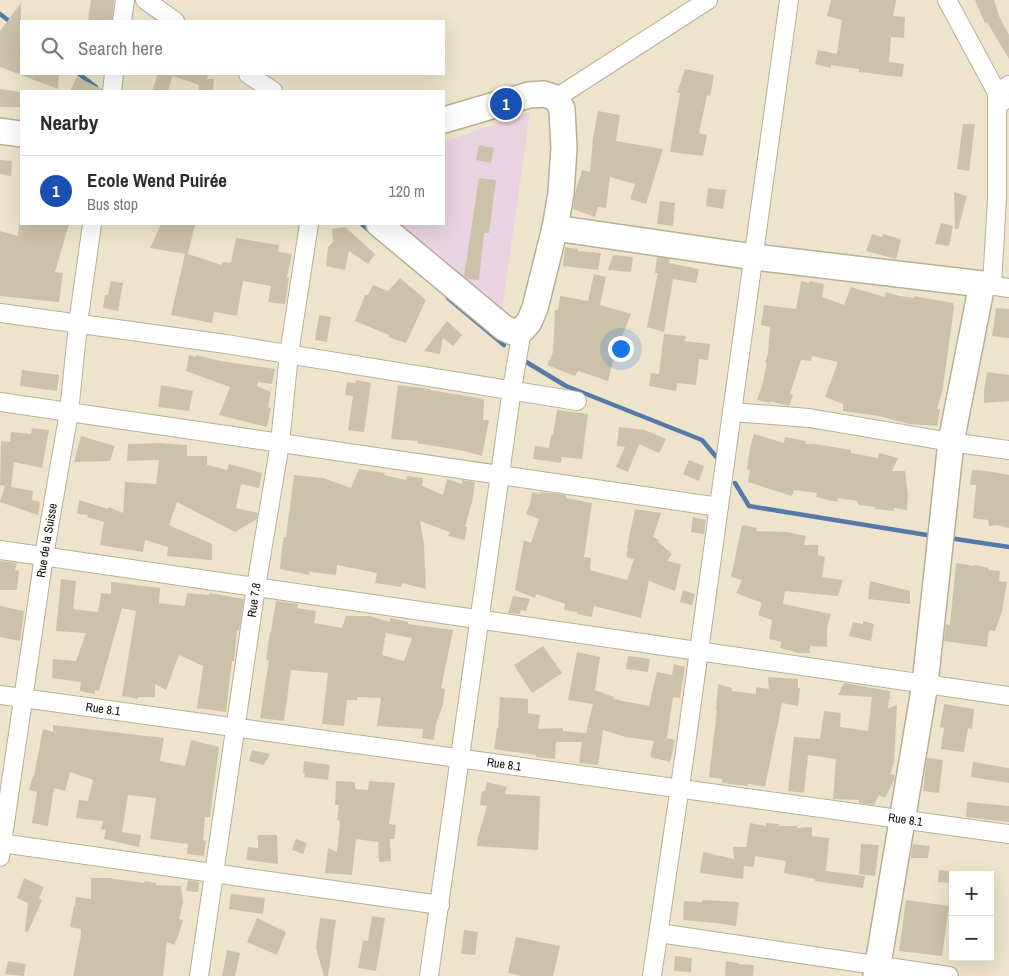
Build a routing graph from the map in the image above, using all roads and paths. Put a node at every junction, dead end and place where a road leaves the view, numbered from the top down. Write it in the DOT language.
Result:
graph roads {
  1 [pos="125,0"];
  2 [pos="145,0"];
  3 [pos="708,0"];
  4 [pos="789,0"];
  5 [pos="947,0"];
  6 [pos="122,20"];
  7 [pos="173,20"];
  8 [pos="114,75"];
  9 [pos="249,75"];
  10 [pos="1003,89"];
  11 [pos="112,90"];
  12 [pos="272,90"];
  13 [pos="556,98"];
  14 [pos="1009,113"];
  15 [pos="445,120"];
  16 [pos="0,131"];
  17 [pos="20,134"];
  18 [pos="92,225"];
  19 [pos="308,225"];
  20 [pos="380,225"];
  21 [pos="555,228"];
  22 [pos="754,257"];
  23 [pos="994,286"];
  24 [pos="0,313"];
  25 [pos="78,324"];
  26 [pos="522,330"];
  27 [pos="289,354"];
  28 [pos="512,389"];
  29 [pos="577,401"];
  30 [pos="0,402"];
  31 [pos="69,412"];
  32 [pos="732,412"];
  33 [pos="951,442"];
  34 [pos="280,443"];
  35 [pos="1009,450"];
  36 [pos="500,475"];
  37 [pos="719,507"];
  38 [pos="0,550"];
  39 [pos="44,556"];
  40 [pos="256,587"];
  41 [pos="480,619"];
  42 [pos="699,651"];
  43 [pos="925,684"];
  44 [pos="0,695"];
  45 [pos="1009,696"];
  46 [pos="23,698"];
  47 [pos="235,727"];
  48 [pos="461,758"];
  49 [pos="680,789"];
  50 [pos="902,820"];
  51 [pos="1009,834"];
  52 [pos="1,848"];
  53 [pos="214,873"];
  54 [pos="440,904"];
  55 [pos="658,933"];
  56 [pos="877,970"];
  57 [pos="199,976"];
  58 [pos="429,976"];
  59 [pos="652,976"];
  60 [pos="949,976"];
  1 -- 6 [label="street"];
  2 -- 7 [label="street"];
  3 -- 13 [label="street"];
  4 -- 22 [label="street"];
  5 -- 10 [label="street"];
  8 -- 11 [label="street"];
  9 -- 12 [label="street"];
  10 -- 14 [label="street"];
  10 -- 23 [label="street"];
  13 -- 15 [label="street"];
  13 -- 21 [label="street"];
  16 -- 17 [label="street"];
  18 -- 25 [label="street, Rue de la Suisse"];
  19 -- 27 [label="street, Rue 7.8"];
  20 -- 26 [label="street"];
  21 -- 22 [label="street"];
  21 -- 26 [label="street"];
  22 -- 23 [label="street"];
  22 -- 32 [label="street"];
  23 -- 33 [label="street"];
  24 -- 25 [label="street"];
  25 -- 27 [label="street"];
  25 -- 31 [label="street, Rue de la Suisse"];
  26 -- 28 [label="street"];
  27 -- 28 [label="street"];
  27 -- 34 [label="street, Rue 7.8"];
  28 -- 29 [label="street"];
  28 -- 36 [label="street"];
  30 -- 31 [label="street"];
  31 -- 34 [label="street"];
  31 -- 39 [label="street, Rue de la Suisse"];
  32 -- 33 [label="street"];
  32 -- 37 [label="street"];
  33 -- 35 [label="street"];
  33 -- 43 [label="street"];
  34 -- 36 [label="street"];
  34 -- 40 [label="street, Rue 7.8"];
  36 -- 37 [label="street"];
  36 -- 41 [label="street"];
  37 -- 42 [label="street"];
  38 -- 39 [label="street"];
  39 -- 40 [label="street"];
  39 -- 46 [label="street, Rue de la Suisse"];
  40 -- 41 [label="street"];
  40 -- 47 [label="street, Rue 7.8"];
  41 -- 42 [label="street"];
  41 -- 48 [label="street"];
  42 -- 43 [label="street"];
  42 -- 49 [label="street"];
  43 -- 45 [label="street"];
  43 -- 50 [label="street"];
  44 -- 46 [label="street, Rue 8.1"];
  46 -- 47 [label="street, Rue 8.1"];
  46 -- 52 [label="street, Rue de la Suisse"];
  47 -- 48 [label="street, Rue 8.1"];
  47 -- 53 [label="street, Rue 7.8"];
  48 -- 49 [label="street, Rue 8.1"];
  48 -- 54 [label="street"];
  49 -- 50 [label="street, Rue 8.1"];
  49 -- 55 [label="street"];
  50 -- 51 [label="street, Rue 8.1"];
  50 -- 56 [label="street"];
  52 -- 53 [label="street"];
  53 -- 54 [label="street"];
  53 -- 57 [label="street, Rue 7.8"];
  54 -- 58 [label="street"];
  55 -- 56 [label="street"];
  55 -- 59 [label="street"];
  56 -- 60 [label="street"];
}
